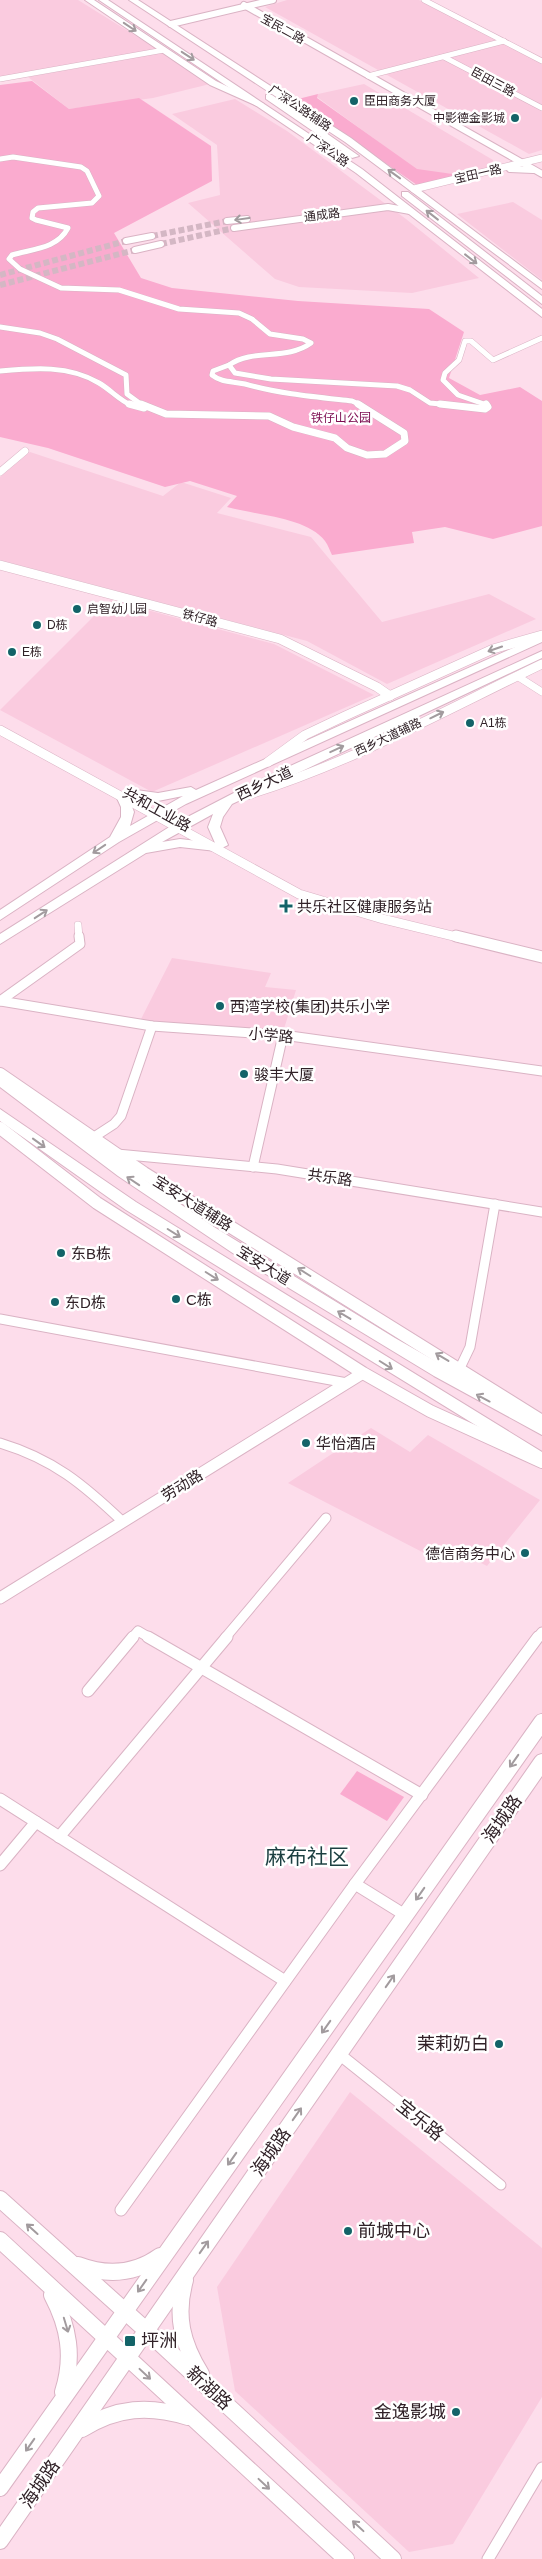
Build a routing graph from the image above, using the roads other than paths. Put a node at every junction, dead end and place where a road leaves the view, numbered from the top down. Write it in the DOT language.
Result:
graph roads {
  1 [pos="89,0"];
  2 [pos="103,0"];
  3 [pos="118,0"];
  4 [pos="133,0"];
  5 [pos="264,0"];
  6 [pos="273,0"];
  7 [pos="424,0"];
  8 [pos="246,6"];
  9 [pos="169,23"];
  10 [pos="504,42"];
  11 [pos="164,50"];
  12 [pos="444,57"];
  13 [pos="542,61"];
  14 [pos="371,76"];
  15 [pos="0,79"];
  16 [pos="263,105"];
  17 [pos="542,108"];
  18 [pos="513,155"];
  19 [pos="542,158"];
  20 [pos="0,159"];
  21 [pos="528,163"];
  22 [pos="509,168"];
  23 [pos="540,171"];
  24 [pos="416,190"];
  25 [pos="391,196"];
  26 [pos="410,211"];
  27 [pos="227,221"];
  28 [pos="461,223"];
  29 [pos="234,228"];
  30 [pos="152,236"];
  31 [pos="126,242"];
  32 [pos="160,244"];
  33 [pos="470,245"];
  34 [pos="135,250"];
  35 [pos="542,286"];
  36 [pos="540,298"];
  37 [pos="542,314"];
  38 [pos="0,327"];
  39 [pos="542,338"];
  40 [pos="228,365"];
  41 [pos="0,371"];
  42 [pos="146,408"];
  43 [pos="25,451"];
  44 [pos="0,472"];
  45 [pos="0,565"];
  46 [pos="542,637"];
  47 [pos="542,654"];
  48 [pos="525,662"];
  49 [pos="542,664"];
  50 [pos="518,676"];
  51 [pos="542,692"];
  52 [pos="390,696"];
  53 [pos="0,724"];
  54 [pos="0,730"];
  55 [pos="267,763"];
  56 [pos="215,786"];
  57 [pos="126,794"];
  58 [pos="230,799"];
  59 [pos="160,813"];
  60 [pos="181,825"];
  61 [pos="115,838"];
  62 [pos="219,846"];
  63 [pos="134,854"];
  64 [pos="0,916"];
  65 [pos="78,925"];
  66 [pos="0,940"];
  67 [pos="542,957"];
  68 [pos="0,1001"];
  69 [pos="152,1026"];
  70 [pos="283,1035"];
  71 [pos="542,1071"];
  72 [pos="0,1074"];
  73 [pos="0,1080"];
  74 [pos="0,1114"];
  75 [pos="0,1128"];
  76 [pos="94,1137"];
  77 [pos="117,1154"];
  78 [pos="254,1168"];
  79 [pos="496,1204"];
  80 [pos="542,1212"];
  81 [pos="0,1319"];
  82 [pos="460,1368"];
  83 [pos="363,1372"];
  84 [pos="347,1383"];
  85 [pos="542,1421"];
  86 [pos="542,1429"];
  87 [pos="0,1443"];
  88 [pos="542,1461"];
  89 [pos="326,1518"];
  90 [pos="123,1522"];
  91 [pos="0,1598"];
  92 [pos="542,1632"];
  93 [pos="202,1668"];
  94 [pos="88,1691"];
  95 [pos="542,1722"];
  96 [pos="542,1762"];
  97 [pos="422,1795"];
  98 [pos="0,1800"];
  99 [pos="36,1822"];
  100 [pos="59,1837"];
  101 [pos="0,1865"];
  102 [pos="356,1884"];
  103 [pos="405,1915"];
  104 [pos="285,1981"];
  105 [pos="339,2054"];
  106 [pos="413,2113"];
  107 [pos="501,2185"];
  108 [pos="0,2200"];
  109 [pos="121,2210"];
  110 [pos="0,2240"];
  111 [pos="170,2246"];
  112 [pos="65,2258"];
  113 [pos="189,2270"];
  114 [pos="44,2282"];
  115 [pos="125,2311"];
  116 [pos="147,2330"];
  117 [pos="105,2339"];
  118 [pos="128,2358"];
  119 [pos="212,2391"];
  120 [pos="58,2406"];
  121 [pos="195,2420"];
  122 [pos="74,2435"];
  123 [pos="542,2468"];
  124 [pos="0,2488"];
  125 [pos="0,2541"];
  126 [pos="346,2559"];
  127 [pos="393,2559"];
  128 [pos="488,2559"];
  1 -- 11 [label="main road, 广深公路辅路, one-way"];
  2 -- 16 [label="main road, 广深公路, one-way"];
  33 -- 3 [label="main road, 广深公路, one-way"];
  4 -- 9 [label="main road, 广深公路辅路"];
  5 -- 8 [label="street"];
  6 -- 8 [label="street"];
  7 -- 10 [label="street"];
  8 -- 9 [label="street"];
  8 -- 14 [label="street, 宝民二路"];
  24 -- 9 [label="main road, 广深公路辅路, one-way"];
  10 -- 12 [label="street"];
  10 -- 13 [label="street"];
  11 -- 15 [label="street"];
  11 -- 16 [label="main road, 广深公路辅路"];
  12 -- 14 [label="street"];
  12 -- 17 [label="street, 臣田三路"];
  14 -- 18 [label="street, 宝民二路"];
  16 -- 25 [label="main road, 广深公路"];
  18 -- 19 [label="street"];
  18 -- 21 [label="street, 宝民二路"];
  18 -- 22 [label="street"];
  19 -- 21 [label="main road, 宝田一路"];
  20 -- 40 [label="street"];
  21 -- 22 [label="main road, 宝田一路"];
  21 -- 23 [label="street, 宝民二路"];
  22 -- 23 [label="street"];
  22 -- 24 [label="main road, 宝田一路"];
  24 -- 28 [label="main road, 广深公路辅路"];
  25 -- 26 [label="main road, 广深公路"];
  25 -- 27 [label="street, 通成路, one-way"];
  26 -- 29 [label="street, 通成路"];
  26 -- 37 [label="main road, 广深公路, one-way"];
  28 -- 33 [label="main road"];
  28 -- 35 [label="main road, 广深公路辅路"];
  30 -- 31 [label="street"];
  32 -- 34 [label="street"];
  33 -- 36 [label="main road, 广深公路"];
  38 -- 42 [label="street"];
  39 -- 40 [label="street"];
  40 -- 42 [label="street"];
  41 -- 42 [label="street"];
  43 -- 44 [label="street"];
  45 -- 52 [label="street, 铁仔路"];
  46 -- 52 [label="street, one-way"];
  46 -- 55 [label="main road, 西乡大道"];
  47 -- 48 [label="main road, 西乡大道"];
  48 -- 50 [label="main road"];
  58 -- 48 [label="main road, 西乡大道, one-way"];
  49 -- 50 [label="street, 西乡大道辅路"];
  50 -- 51 [label="street"];
  58 -- 50 [label="street, 西乡大道辅路, one-way"];
  52 -- 55 [label="street"];
  53 -- 57 [label="street, 共和工业路"];
  54 -- 57 [label="street, 共和工业路"];
  55 -- 56 [label="main road, 西乡大道"];
  56 -- 57 [label="main road"];
  56 -- 59 [label="main road, 西乡大道"];
  57 -- 59 [label="street, 共和工业路"];
  57 -- 61 [label="main road"];
  58 -- 60 [label="main road, 西乡大道"];
  58 -- 62 [label="main road"];
  59 -- 60 [label="street, 共和工业路"];
  59 -- 61 [label="main road, 西乡大道"];
  60 -- 62 [label="street, 共和工业路"];
  60 -- 63 [label="main road, 西乡大道"];
  61 -- 64 [label="main road, 西乡大道, one-way"];
  62 -- 63 [label="main road"];
  62 -- 67 [label="street, 共和工业路"];
  66 -- 63 [label="main road, 西乡大道, one-way"];
  65 -- 68 [label="street"];
  68 -- 69 [label="street, 小学路"];
  69 -- 70 [label="street, 小学路"];
  69 -- 76 [label="street"];
  70 -- 71 [label="street, 小学路"];
  70 -- 78 [label="street"];
  72 -- 76 [label="main road, 宝安大道辅路"];
  86 -- 73 [label="main road, 宝安大道, one-way"];
  74 -- 88 [label="main road, 宝安大道, one-way"];
  75 -- 83 [label="main road, one-way"];
  76 -- 77 [label="main road, 宝安大道辅路"];
  77 -- 78 [label="street, 共乐路"];
  82 -- 77 [label="main road, 宝安大道辅路, one-way"];
  78 -- 79 [label="street, 共乐路"];
  79 -- 80 [label="street, 共乐路"];
  79 -- 82 [label="street"];
  81 -- 84 [label="street"];
  82 -- 85 [label="main road, 宝安大道辅路"];
  83 -- 84 [label="street, 劳动路"];
  83 -- 88 [label="main road"];
  84 -- 90 [label="street, 劳动路"];
  87 -- 90 [label="street"];
  89 -- 93 [label="street"];
  90 -- 91 [label="street, 劳动路"];
  92 -- 97 [label="street"];
  93 -- 94 [label="street"];
  93 -- 97 [label="street"];
  93 -- 100 [label="street"];
  95 -- 103 [label="main road, 海城路, one-way"];
  105 -- 96 [label="main road, 海城路, one-way"];
  97 -- 102 [label="street"];
  98 -- 99 [label="street"];
  99 -- 100 [label="street"];
  99 -- 101 [label="street"];
  100 -- 104 [label="street"];
  102 -- 103 [label="street"];
  102 -- 104 [label="street"];
  103 -- 111 [label="main road, 海城路, one-way"];
  104 -- 109 [label="street"];
  105 -- 106 [label="street, 宝乐路"];
  113 -- 105 [label="main road, 海城路, one-way"];
  106 -- 107 [label="street, 宝乐路"];
  112 -- 108 [label="main road, 新湖路, one-way"];
  110 -- 114 [label="main road, 新湖路"];
  111 -- 112 [label="main road"];
  111 -- 115 [label="main road, 海城路, one-way"];
  112 -- 115 [label="main road, 新湖路"];
  113 -- 116 [label="main road, 海城路"];
  113 -- 119 [label="main road"];
  114 -- 117 [label="main road, 新湖路"];
  114 -- 120 [label="main road, one-way"];
  115 -- 116 [label="main road, 新湖路"];
  115 -- 117 [label="main road, 海城路"];
  116 -- 118 [label="main road, 海城路"];
  116 -- 119 [label="main road, 新湖路"];
  117 -- 118 [label="main road, 新湖路"];
  117 -- 120 [label="main road, 海城路"];
  118 -- 121 [label="main road, 新湖路, one-way"];
  118 -- 122 [label="main road, 海城路"];
  127 -- 119 [label="main road, 新湖路, one-way"];
  120 -- 124 [label="main road, 海城路, one-way"];
  121 -- 122 [label="main road"];
  121 -- 126 [label="main road, 新湖路, one-way"];
  122 -- 125 [label="main road, 海城路"];
  123 -- 128 [label="street"];
}
